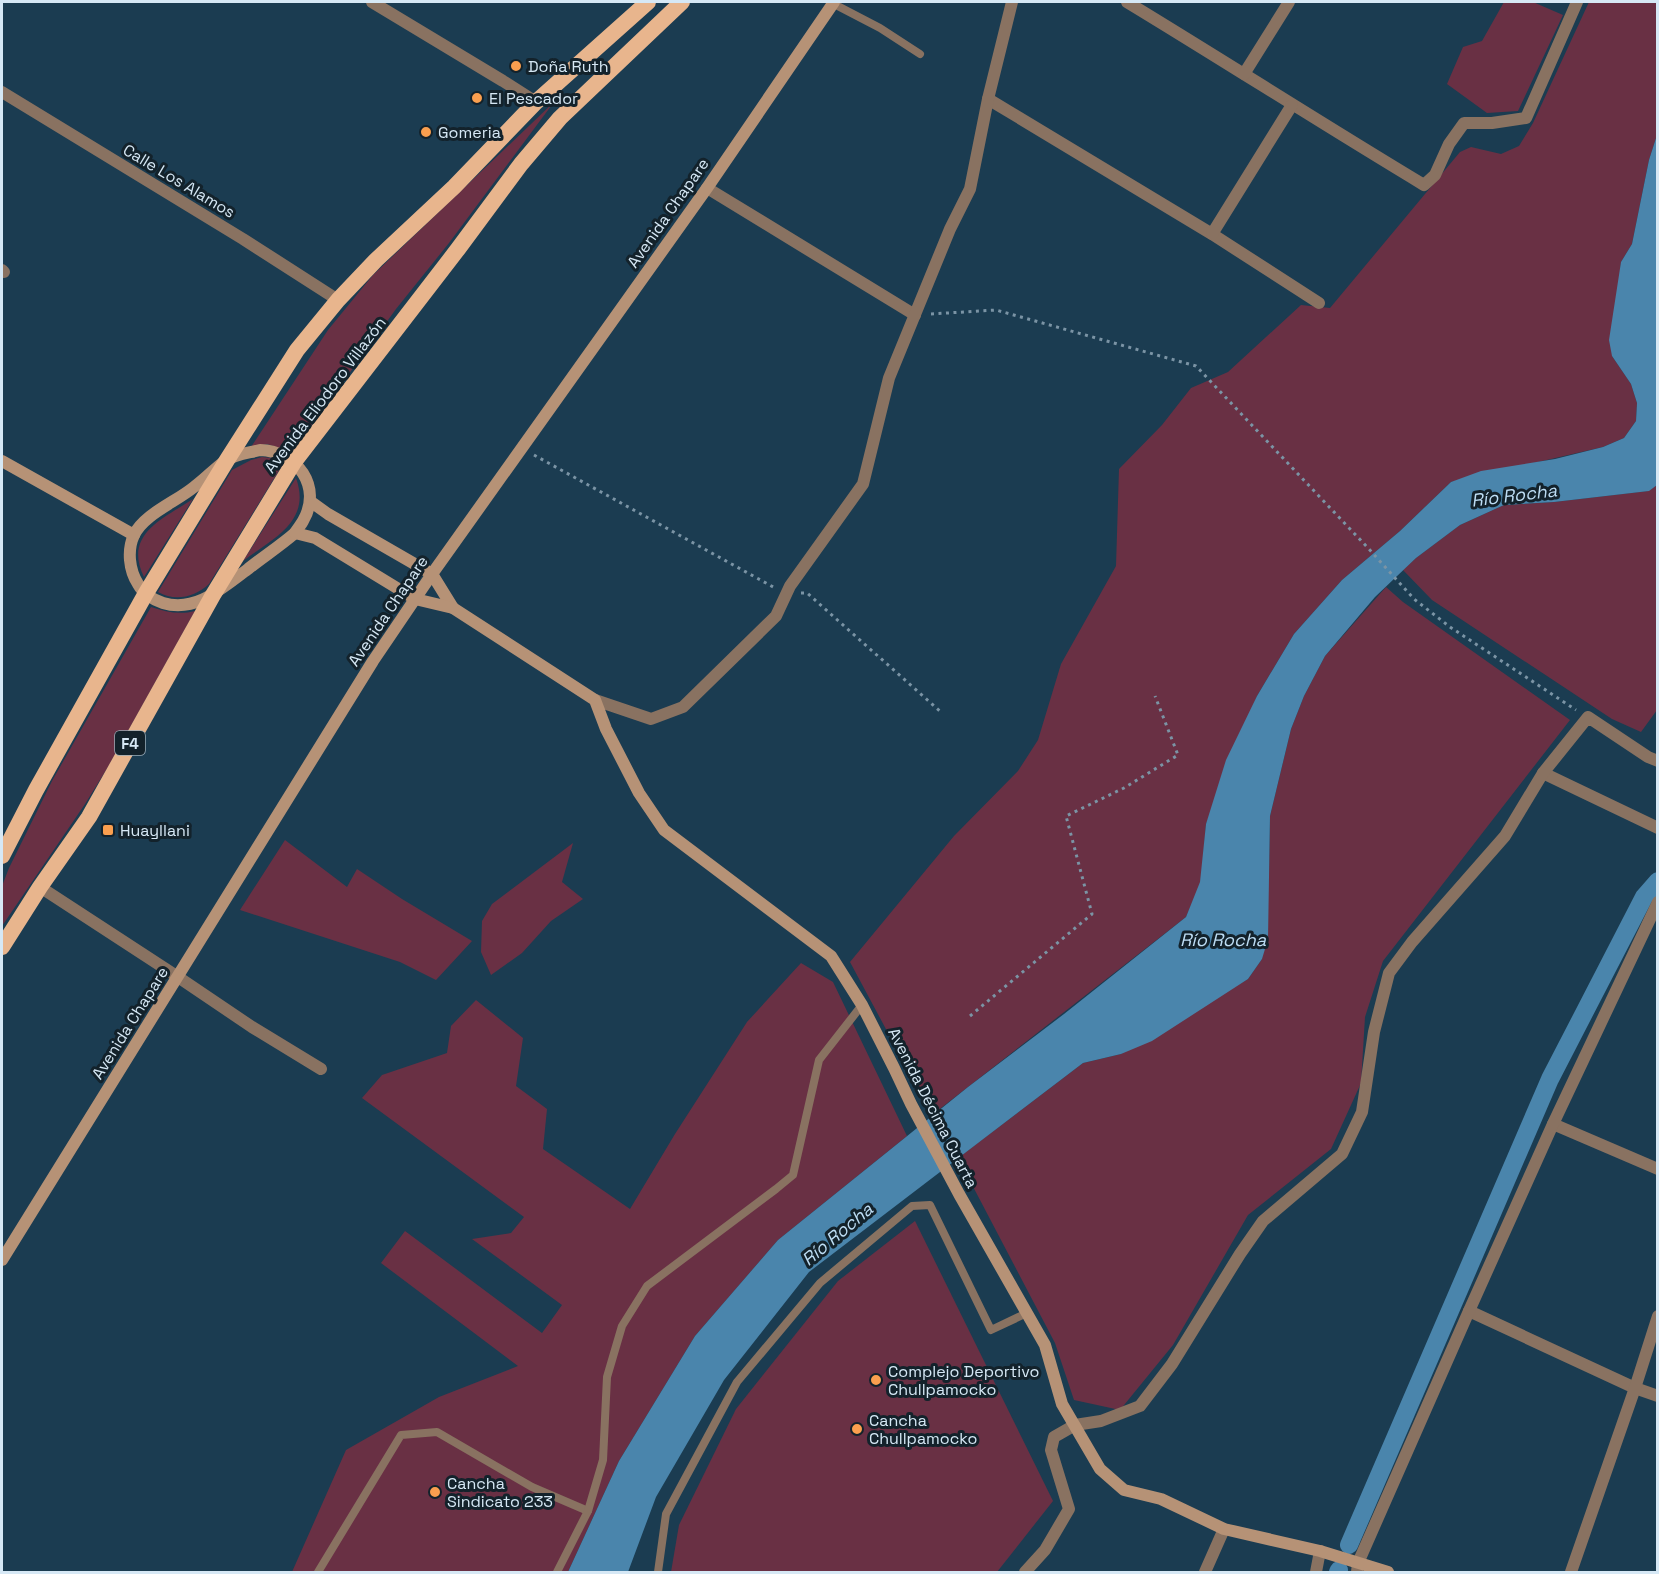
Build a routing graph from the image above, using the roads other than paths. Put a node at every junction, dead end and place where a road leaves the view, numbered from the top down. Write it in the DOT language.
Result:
graph roads {
  1 [pos="372,2"];
  2 [pos="648,2"];
  3 [pos="682,2"];
  4 [pos="832,2"];
  5 [pos="1012,2"];
  6 [pos="1127,2"];
  7 [pos="1289,2"];
  8 [pos="1577,2"];
  9 [pos="920,54"];
  10 [pos="1244,74"];
  11 [pos="2,92"];
  12 [pos="988,99"];
  13 [pos="536,102"];
  14 [pos="1292,105"];
  15 [pos="707,188"];
  16 [pos="1212,234"];
  17 [pos="338,300"];
  18 [pos="1319,303"];
  19 [pos="915,315"];
  20 [pos="227,460"];
  21 [pos="2,461"];
  22 [pos="294,462"];
  23 [pos="310,501"];
  24 [pos="295,533"];
  25 [pos="134,535"];
  26 [pos="432,574"];
  27 [pos="146,593"];
  28 [pos="213,595"];
  29 [pos="415,599"];
  30 [pos="453,608"];
  31 [pos="595,700"];
  32 [pos="1658,761"];
  33 [pos="1543,773"];
  34 [pos="1658,828"];
  35 [pos="2,856"];
  36 [pos="40,887"];
  37 [pos="1658,902"];
  38 [pos="2,947"];
  39 [pos="178,976"];
  40 [pos="862,1005"];
  41 [pos="321,1069"];
  42 [pos="1553,1124"];
  43 [pos="1658,1169"];
  44 [pos="2,1260"];
  45 [pos="1469,1311"];
  46 [pos="1027,1313"];
  47 [pos="1658,1316"];
  48 [pos="1635,1388"];
  49 [pos="1658,1396"];
  50 [pos="1075,1425"];
  51 [pos="588,1511"];
  52 [pos="1224,1530"];
  53 [pos="1320,1551"];
  54 [pos="1358,1568"];
  55 [pos="318,1572"];
  56 [pos="557,1572"];
  57 [pos="658,1572"];
  58 [pos="1025,1572"];
  59 [pos="1205,1572"];
  60 [pos="1316,1572"];
  61 [pos="1388,1572"];
  62 [pos="1572,1572"];
  1 -- 13 [label="street"];
  2 -- 13 [label="highway"];
  3 -- 22 [label="highway, Avenida Eliodoro Villazón / F4"];
  4 -- 9 [label="lane"];
  4 -- 15 [label="main road, Avenida Chapare"];
  5 -- 12 [label="street"];
  6 -- 10 [label="street"];
  7 -- 10 [label="street"];
  8 -- 14 [label="street"];
  10 -- 14 [label="street"];
  11 -- 17 [label="street, Calle Los Alamos"];
  12 -- 16 [label="street"];
  12 -- 19 [label="street"];
  13 -- 17 [label="highway"];
  14 -- 16 [label="street"];
  15 -- 19 [label="street"];
  15 -- 26 [label="main road, Avenida Chapare"];
  16 -- 18 [label="street"];
  17 -- 20 [label="highway"];
  19 -- 31 [label="street"];
  20 -- 22 [label="main road"];
  20 -- 25 [label="main road"];
  20 -- 27 [label="highway"];
  21 -- 25 [label="main road"];
  22 -- 23 [label="main road"];
  22 -- 28 [label="highway, Avenida Eliodoro Villazón / F4"];
  23 -- 24 [label="main road"];
  23 -- 26 [label="main road"];
  24 -- 28 [label="main road"];
  24 -- 29 [label="main road"];
  25 -- 27 [label="main road"];
  26 -- 29 [label="main road, Avenida Chapare"];
  26 -- 30 [label="main road"];
  27 -- 28 [label="main road"];
  27 -- 35 [label="highway"];
  28 -- 36 [label="highway, Avenida Eliodoro Villazón / F4"];
  29 -- 30 [label="main road"];
  29 -- 39 [label="main road, Avenida Chapare"];
  30 -- 31 [label="main road"];
  31 -- 40 [label="main road, Avenida Décima Cuarta"];
  32 -- 33 [label="street"];
  33 -- 34 [label="street"];
  33 -- 50 [label="street"];
  36 -- 38 [label="highway, Avenida Eliodoro Villazón / F4"];
  36 -- 39 [label="street"];
  37 -- 42 [label="street"];
  39 -- 41 [label="street"];
  39 -- 44 [label="main road, Avenida Chapare"];
  40 -- 46 [label="main road, Avenida Décima Cuarta"];
  40 -- 51 [label="lane"];
  42 -- 43 [label="street"];
  42 -- 45 [label="street"];
  45 -- 48 [label="street"];
  45 -- 54 [label="street"];
  46 -- 50 [label="main road, Avenida Décima Cuarta"];
  46 -- 57 [label="lane"];
  47 -- 48 [label="street"];
  48 -- 49 [label="street"];
  48 -- 62 [label="street"];
  50 -- 52 [label="main road, Avenida Décima Cuarta"];
  50 -- 58 [label="street"];
  51 -- 55 [label="lane"];
  51 -- 56 [label="lane"];
  52 -- 53 [label="main road, Avenida Décima Cuarta"];
  52 -- 59 [label="street"];
  53 -- 54 [label="main road, Avenida Décima Cuarta"];
  53 -- 60 [label="street"];
  54 -- 61 [label="main road, Avenida Décima Cuarta"];
}
